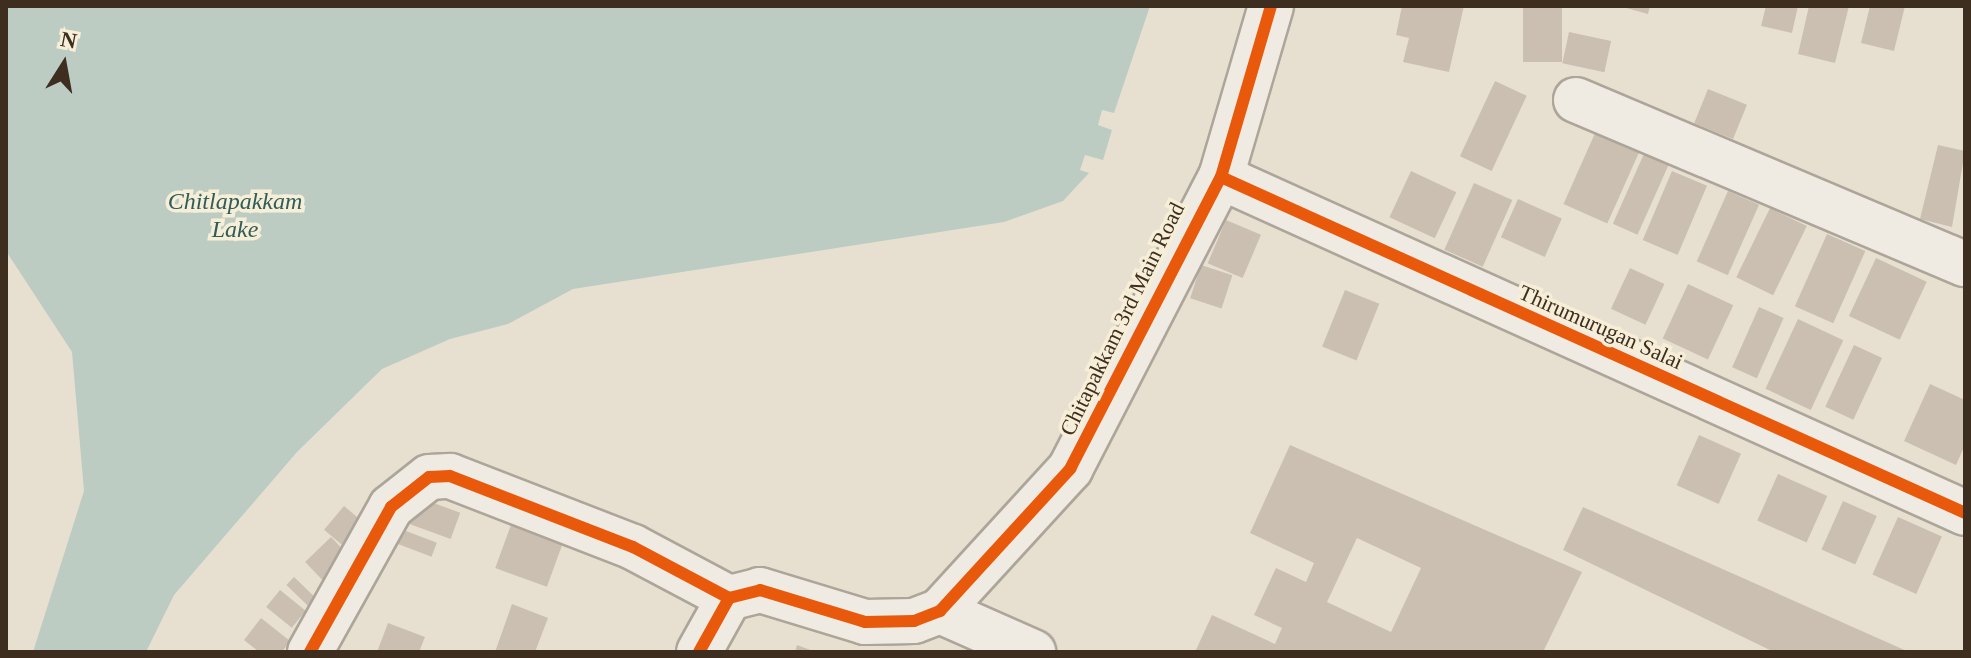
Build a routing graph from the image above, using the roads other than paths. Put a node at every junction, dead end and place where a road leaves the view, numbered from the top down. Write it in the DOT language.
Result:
graph roads {
  1 [pos="1271,6"];
  2 [pos="1576,100"];
  3 [pos="1221,177"];
  4 [pos="1965,264"];
  5 [pos="1965,513"];
  6 [pos="729,598"];
  7 [pos="918,628"];
  8 [pos="310,652"];
  9 [pos="699,652"];
  10 [pos="1033,652"];
  1 -- 3 [label="street, Chitapakkam 3rd Main Road"];
  2 -- 4 [label="street"];
  3 -- 5 [label="street, Thirumurugan Salai"];
  3 -- 7 [label="street, Chitapakkam 3rd Main Road"];
  6 -- 7 [label="street"];
  6 -- 8 [label="street"];
  6 -- 9 [label="street"];
  7 -- 10 [label="street"];
}
